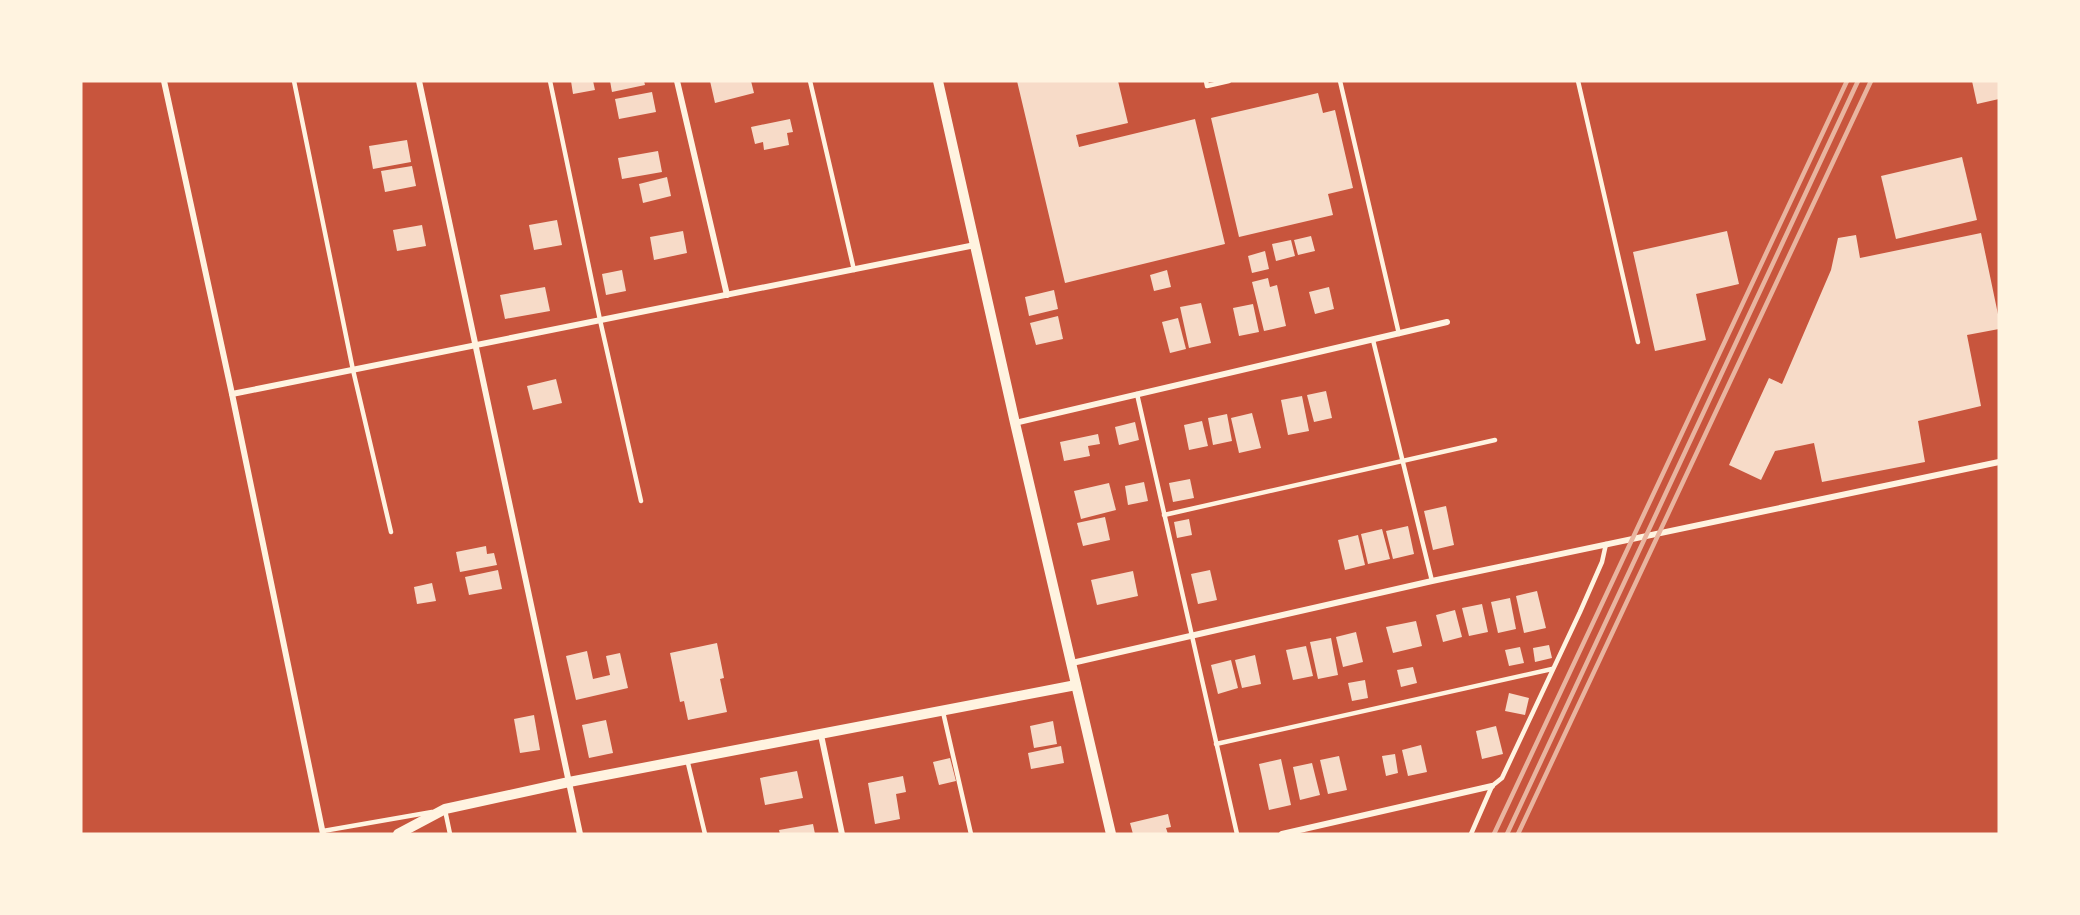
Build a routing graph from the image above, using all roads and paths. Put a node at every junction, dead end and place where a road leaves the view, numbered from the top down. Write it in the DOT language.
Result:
graph roads {
  1 [pos="164,81"];
  2 [pos="294,81"];
  3 [pos="419,81"];
  4 [pos="550,81"];
  5 [pos="677,81"];
  6 [pos="810,81"];
  7 [pos="938,81"];
  8 [pos="1206,81"];
  9 [pos="1229,81"];
  10 [pos="1340,81"];
  11 [pos="1578,81"];
  12 [pos="975,245"];
  13 [pos="854,270"];
  14 [pos="727,295"];
  15 [pos="600,321"];
  16 [pos="1447,322"];
  17 [pos="1399,334"];
  18 [pos="1373,340"];
  19 [pos="1638,342"];
  20 [pos="474,346"];
  21 [pos="353,370"];
  22 [pos="232,394"];
  23 [pos="1137,394"];
  24 [pos="1015,423"];
  25 [pos="1495,440"];
  26 [pos="1403,460"];
  27 [pos="1999,462"];
  28 [pos="641,501"];
  29 [pos="1164,515"];
  30 [pos="391,532"];
  31 [pos="1606,544"];
  32 [pos="1432,581"];
  33 [pos="1191,637"];
  34 [pos="1072,663"];
  35 [pos="1552,669"];
  36 [pos="1076,685"];
  37 [pos="942,709"];
  38 [pos="821,735"];
  39 [pos="1216,744"];
  40 [pos="687,759"];
  41 [pos="569,782"];
  42 [pos="1492,786"];
  43 [pos="445,810"];
  44 [pos="323,832"];
  45 [pos="398,834"];
  46 [pos="450,834"];
  47 [pos="580,834"];
  48 [pos="705,834"];
  49 [pos="842,834"];
  50 [pos="971,834"];
  51 [pos="1111,834"];
  52 [pos="1237,834"];
  53 [pos="1282,834"];
  54 [pos="1471,834"];
  1 -- 22 [label="street"];
  2 -- 21 [label="lane"];
  3 -- 20 [label="street"];
  4 -- 15 [label="lane"];
  5 -- 14 [label="street"];
  6 -- 13 [label="lane"];
  7 -- 12 [label="street"];
  8 -- 9 [label="lane"];
  10 -- 17 [label="lane"];
  11 -- 19 [label="lane"];
  12 -- 13 [label="street"];
  12 -- 24 [label="street"];
  13 -- 14 [label="street"];
  14 -- 15 [label="street"];
  15 -- 20 [label="street"];
  15 -- 28 [label="lane"];
  16 -- 17 [label="street"];
  17 -- 18 [label="street"];
  18 -- 23 [label="street"];
  18 -- 26 [label="lane"];
  20 -- 21 [label="street"];
  20 -- 41 [label="street"];
  21 -- 22 [label="street"];
  21 -- 30 [label="lane"];
  22 -- 44 [label="street"];
  23 -- 24 [label="street"];
  23 -- 29 [label="lane"];
  24 -- 34 [label="street"];
  25 -- 26 [label="lane"];
  26 -- 29 [label="lane"];
  26 -- 32 [label="lane"];
  27 -- 31 [label="street"];
  29 -- 33 [label="lane"];
  31 -- 32 [label="street"];
  31 -- 35 [label="lane"];
  32 -- 33 [label="street"];
  33 -- 34 [label="street"];
  33 -- 39 [label="lane"];
  34 -- 36 [label="street"];
  35 -- 39 [label="lane"];
  35 -- 42 [label="lane"];
  36 -- 37 [label="street"];
  36 -- 51 [label="street"];
  37 -- 38 [label="street"];
  37 -- 50 [label="lane"];
  38 -- 40 [label="street"];
  38 -- 49 [label="street"];
  39 -- 52 [label="lane"];
  40 -- 41 [label="street"];
  40 -- 48 [label="lane"];
  41 -- 43 [label="street"];
  41 -- 47 [label="street"];
  42 -- 53 [label="street"];
  42 -- 54 [label="lane"];
  43 -- 44 [label="lane"];
  43 -- 45 [label="street"];
  43 -- 46 [label="lane"];
}
